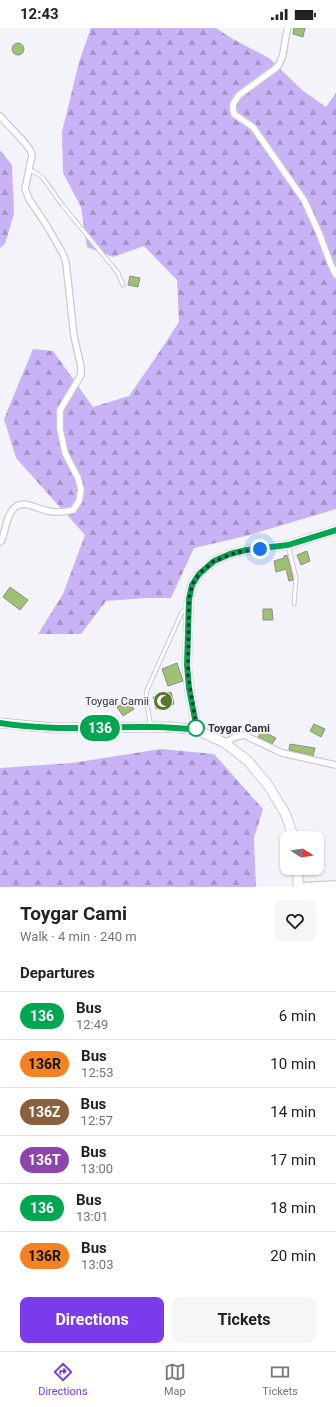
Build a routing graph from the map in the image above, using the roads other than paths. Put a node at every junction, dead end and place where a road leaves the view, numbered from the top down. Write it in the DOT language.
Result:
graph roads {
  1 [pos="288,28"];
  2 [pos="0,116"];
  3 [pos="29,170"];
  4 [pos="336,275"];
  5 [pos="123,284"];
  6 [pos="336,530"];
  7 [pos="0,542"];
  8 [pos="288,545"];
  9 [pos="294,604"];
  10 [pos="188,608"];
  11 [pos="0,723"];
  12 [pos="151,727"];
  13 [pos="197,730"];
  14 [pos="225,743"];
  15 [pos="336,765"];
  16 [pos="291,831"];
  17 [pos="298,875"];
  18 [pos="336,884"];
  19 [pos="298,887"];
  1 -- 4 [label="street"];
  2 -- 3 [label="street"];
  3 -- 5 [label="lane"];
  3 -- 7 [label="street"];
  6 -- 8 [label="main road"];
  8 -- 9 [label="lane"];
  8 -- 10 [label="main road"];
  10 -- 12 [label="lane"];
  10 -- 13 [label="main road"];
  11 -- 12 [label="main road"];
  12 -- 13 [label="main road"];
  13 -- 14 [label="main road"];
  14 -- 15 [label="street"];
  14 -- 16 [label="main road"];
  17 -- 19 [label="main road"];
  18 -- 19 [label="street"];
}
